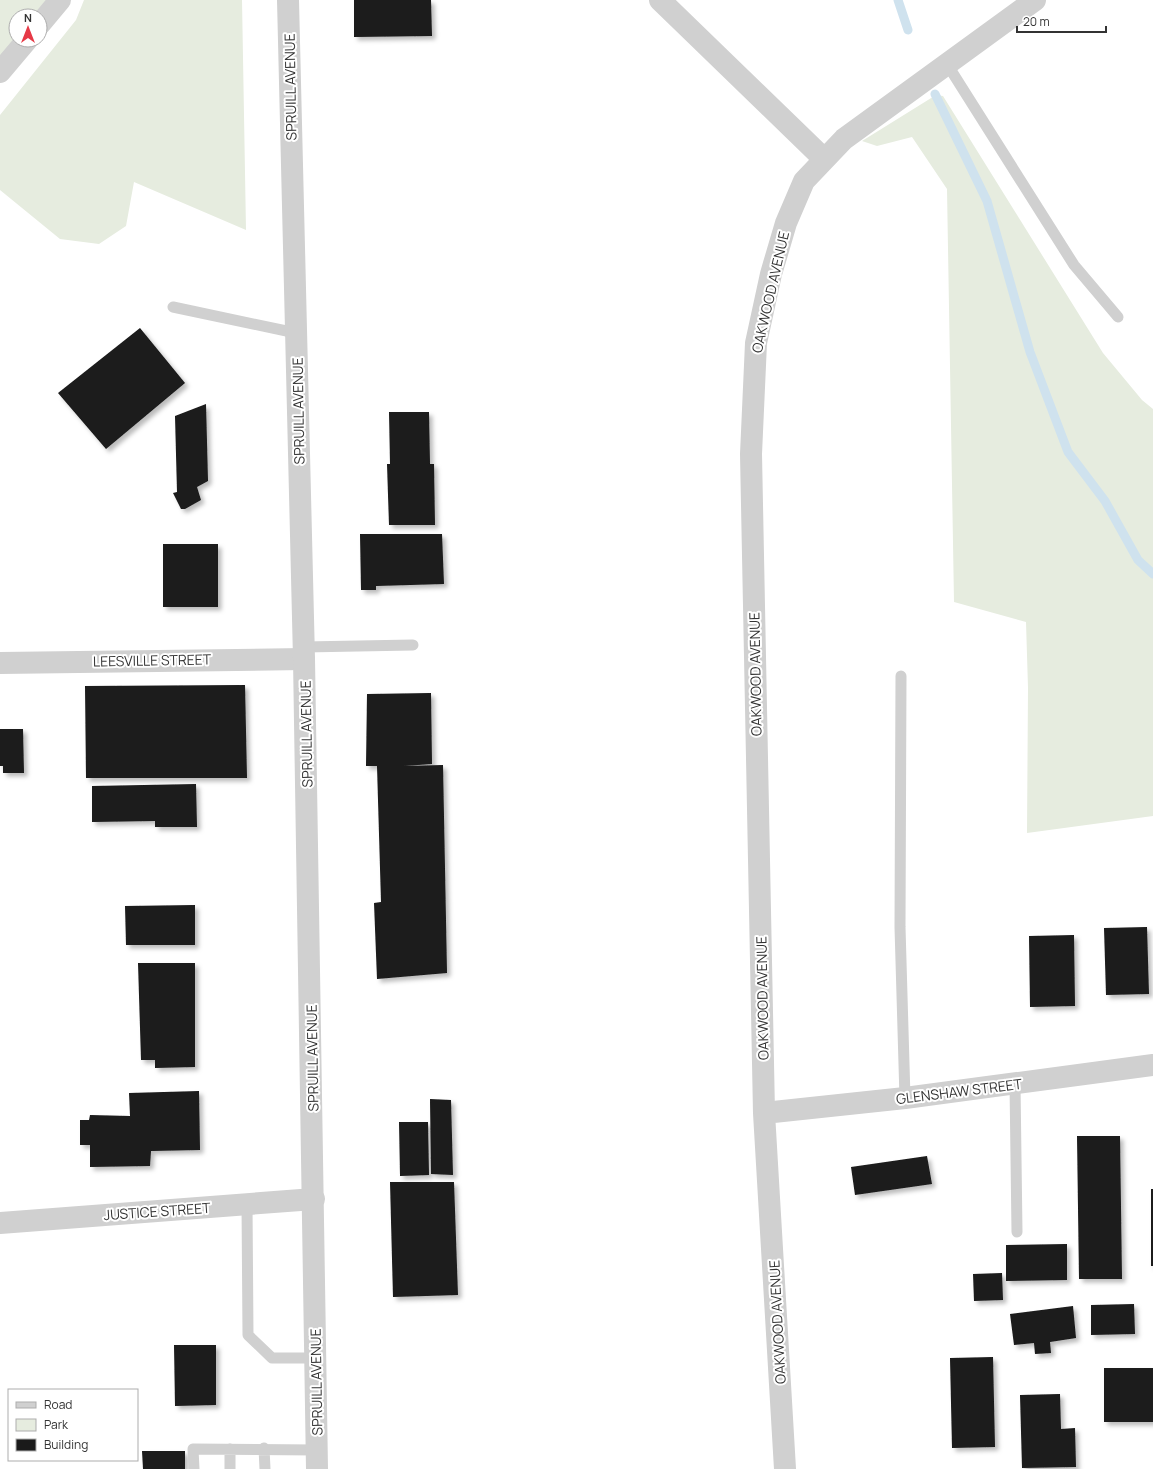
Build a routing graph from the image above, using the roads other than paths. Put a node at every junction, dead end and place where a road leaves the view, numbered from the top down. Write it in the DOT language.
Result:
graph roads {
  1 [pos="60,0"];
  2 [pos="288,0"];
  3 [pos="660,0"];
  4 [pos="1035,0"];
  5 [pos="48,14"];
  6 [pos="20,48"];
  7 [pos="947,64"];
  8 [pos="0,72"];
  9 [pos="824,159"];
  10 [pos="173,308"];
  11 [pos="1118,317"];
  12 [pos="296,333"];
  13 [pos="413,645"];
  14 [pos="304,653"];
  15 [pos="0,663"];
  16 [pos="901,676"];
  17 [pos="1153,1065"];
  18 [pos="1014,1084"];
  19 [pos="905,1098"];
  20 [pos="764,1113"];
  21 [pos="314,1199"];
  22 [pos="247,1204"];
  23 [pos="0,1223"];
  24 [pos="1017,1232"];
  25 [pos="316,1358"];
  26 [pos="264,1448"];
  27 [pos="230,1449"];
  28 [pos="317,1460"];
  29 [pos="194,1469"];
  30 [pos="230,1469"];
  31 [pos="265,1469"];
  32 [pos="785,1469"];
  1 -- 5 [label="street"];
  2 -- 12 [label="street, SPRUILL AVENUE"];
  3 -- 9 [label="street"];
  4 -- 7 [label="street, OAKWOOD AVENUE"];
  6 -- 8 [label="street"];
  7 -- 9 [label="street, OAKWOOD AVENUE"];
  7 -- 11 [label="lane"];
  9 -- 20 [label="street, OAKWOOD AVENUE"];
  10 -- 12 [label="lane"];
  12 -- 14 [label="street, SPRUILL AVENUE"];
  13 -- 14 [label="lane"];
  14 -- 15 [label="street, LEESVILLE STREET"];
  14 -- 21 [label="street, SPRUILL AVENUE"];
  16 -- 19 [label="lane"];
  17 -- 18 [label="street, GLENSHAW STREET"];
  18 -- 19 [label="street, GLENSHAW STREET"];
  18 -- 24 [label="lane"];
  19 -- 20 [label="street, GLENSHAW STREET"];
  20 -- 32 [label="street, OAKWOOD AVENUE"];
  21 -- 22 [label="street, JUSTICE STREET"];
  21 -- 25 [label="street, SPRUILL AVENUE"];
  22 -- 23 [label="street, JUSTICE STREET"];
  22 -- 25 [label="lane"];
  25 -- 28 [label="street, SPRUILL AVENUE"];
  26 -- 27 [label="lane"];
  26 -- 28 [label="lane"];
  26 -- 31 [label="lane"];
  27 -- 29 [label="lane"];
  27 -- 30 [label="lane"];
}
